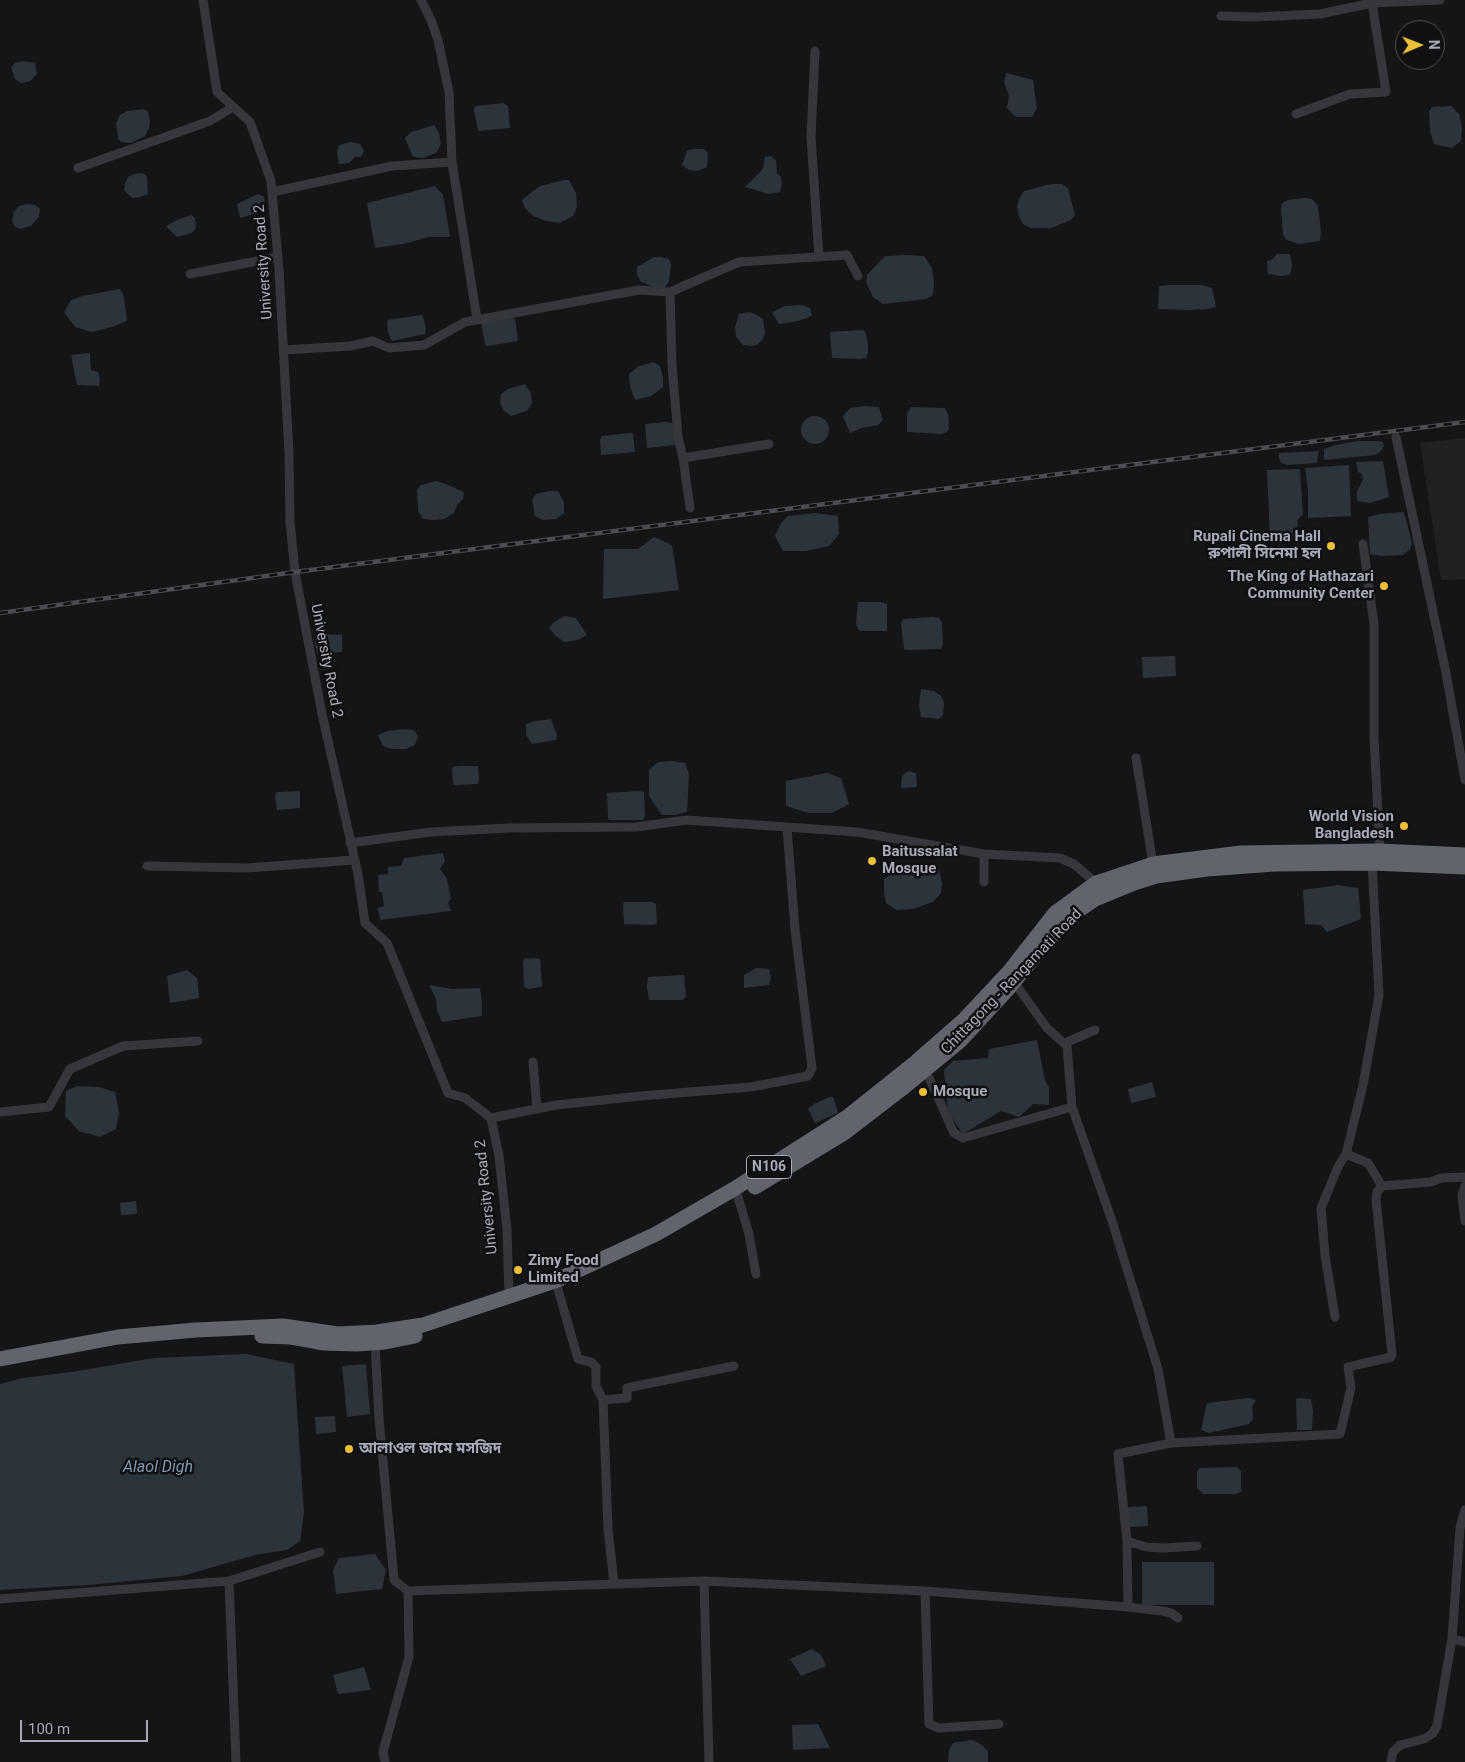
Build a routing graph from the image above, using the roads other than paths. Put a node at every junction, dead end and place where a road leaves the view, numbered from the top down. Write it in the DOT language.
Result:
graph roads {
  1 [pos="203,0"];
  2 [pos="421,0"];
  3 [pos="1440,0"];
  4 [pos="1372,2"];
  5 [pos="1221,16"];
  6 [pos="815,51"];
  7 [pos="233,107"];
  8 [pos="1296,114"];
  9 [pos="452,162"];
  10 [pos="78,168"];
  11 [pos="272,192"];
  12 [pos="278,257"];
  13 [pos="819,257"];
  14 [pos="190,274"];
  15 [pos="858,276"];
  16 [pos="670,292"];
  17 [pos="477,320"];
  18 [pos="284,350"];
  19 [pos="1396,437"];
  20 [pos="769,444"];
  21 [pos="683,458"];
  22 [pos="690,508"];
  23 [pos="1364,544"];
  24 [pos="1136,758"];
  25 [pos="1465,780"];
  26 [pos="787,828"];
  27 [pos="350,843"];
  28 [pos="984,854"];
  29 [pos="1465,855"];
  30 [pos="1376,857"];
  31 [pos="354,860"];
  32 [pos="1153,864"];
  33 [pos="147,866"];
  34 [pos="1465,867"];
  35 [pos="984,882"];
  36 [pos="1096,883"];
  37 [pos="1014,982"];
  38 [pos="1095,1030"];
  39 [pos="198,1041"];
  40 [pos="1065,1043"];
  41 [pos="533,1062"];
  42 [pos="925,1070"];
  43 [pos="1072,1107"];
  44 [pos="537,1109"];
  45 [pos="0,1112"];
  46 [pos="491,1118"];
  47 [pos="1346,1154"];
  48 [pos="1465,1177"];
  49 [pos="1382,1186"];
  50 [pos="1465,1186"];
  51 [pos="738,1197"];
  52 [pos="1465,1221"];
  53 [pos="756,1274"];
  54 [pos="557,1286"];
  55 [pos="509,1296"];
  56 [pos="1335,1317"];
  57 [pos="375,1343"];
  58 [pos="0,1359"];
  59 [pos="734,1366"];
  60 [pos="0,1369"];
  61 [pos="603,1400"];
  62 [pos="1171,1442"];
  63 [pos="1465,1510"];
  64 [pos="1126,1541"];
  65 [pos="1197,1546"];
  66 [pos="320,1552"];
  67 [pos="230,1581"];
  68 [pos="704,1582"];
  69 [pos="614,1584"];
  70 [pos="408,1591"];
  71 [pos="925,1591"];
  72 [pos="0,1599"];
  73 [pos="1128,1607"];
  74 [pos="1178,1618"];
  75 [pos="1452,1639"];
  76 [pos="1465,1642"];
  77 [pos="999,1724"];
  78 [pos="236,1762"];
  79 [pos="384,1762"];
  80 [pos="709,1762"];
  81 [pos="1391,1762"];
  1 -- 7 [label="street, University Road 2"];
  2 -- 9 [label="street"];
  3 -- 4 [label="street"];
  4 -- 5 [label="street"];
  4 -- 8 [label="street"];
  6 -- 13 [label="street"];
  7 -- 10 [label="street"];
  7 -- 11 [label="street, University Road 2"];
  9 -- 11 [label="street"];
  9 -- 17 [label="street"];
  11 -- 12 [label="street, University Road 2"];
  12 -- 14 [label="street"];
  12 -- 18 [label="street, University Road 2"];
  13 -- 15 [label="street"];
  13 -- 16 [label="street"];
  16 -- 17 [label="street"];
  16 -- 21 [label="street"];
  17 -- 18 [label="street"];
  18 -- 27 [label="street, University Road 2"];
  19 -- 25 [label="street"];
  20 -- 21 [label="street"];
  21 -- 22 [label="street"];
  23 -- 30 [label="street"];
  24 -- 32 [label="street"];
  26 -- 27 [label="street"];
  26 -- 28 [label="street"];
  26 -- 44 [label="street"];
  27 -- 31 [label="street, University Road 2"];
  28 -- 35 [label="street"];
  28 -- 36 [label="street"];
  29 -- 30 [label="highway, Chittagong - Rangamati Road / N106"];
  30 -- 32 [label="highway, Chittagong - Rangamati Road / N106"];
  30 -- 34 [label="highway, Chittagong - Rangamati Road / N106"];
  30 -- 37 [label="highway, Chittagong - Rangamati Road / N106"];
  30 -- 47 [label="street"];
  31 -- 33 [label="street"];
  31 -- 46 [label="street, University Road 2"];
  32 -- 36 [label="highway, Chittagong - Rangamati Road / N106"];
  36 -- 55 [label="highway, Chittagong - Rangamati Road / N106"];
  37 -- 40 [label="street"];
  37 -- 42 [label="highway, Chittagong - Rangamati Road / N106"];
  38 -- 40 [label="street"];
  39 -- 45 [label="street"];
  40 -- 43 [label="street"];
  41 -- 44 [label="street"];
  42 -- 43 [label="street"];
  42 -- 51 [label="highway, Chittagong - Rangamati Road / N106"];
  43 -- 62 [label="street"];
  44 -- 46 [label="street"];
  46 -- 55 [label="street, University Road 2"];
  47 -- 49 [label="street"];
  47 -- 56 [label="street"];
  48 -- 49 [label="street"];
  49 -- 62 [label="street"];
  50 -- 52 [label="street"];
  51 -- 53 [label="street"];
  51 -- 54 [label="highway, Chittagong - Rangamati Road / N106"];
  54 -- 57 [label="highway, Chittagong - Rangamati Road / N106"];
  54 -- 61 [label="street"];
  55 -- 58 [label="highway, Chittagong - Rangamati Road / N106"];
  57 -- 60 [label="highway, Chittagong - Rangamati Road / N106"];
  57 -- 70 [label="street"];
  59 -- 61 [label="street"];
  61 -- 69 [label="street"];
  62 -- 64 [label="street"];
  63 -- 75 [label="street"];
  64 -- 65 [label="street"];
  64 -- 73 [label="street"];
  66 -- 67 [label="street"];
  67 -- 72 [label="street"];
  67 -- 78 [label="street"];
  68 -- 69 [label="street"];
  68 -- 71 [label="street"];
  68 -- 80 [label="street"];
  69 -- 70 [label="street"];
  70 -- 79 [label="street"];
  71 -- 73 [label="street"];
  71 -- 77 [label="street"];
  73 -- 74 [label="street"];
  75 -- 76 [label="street"];
  75 -- 81 [label="street"];
}
